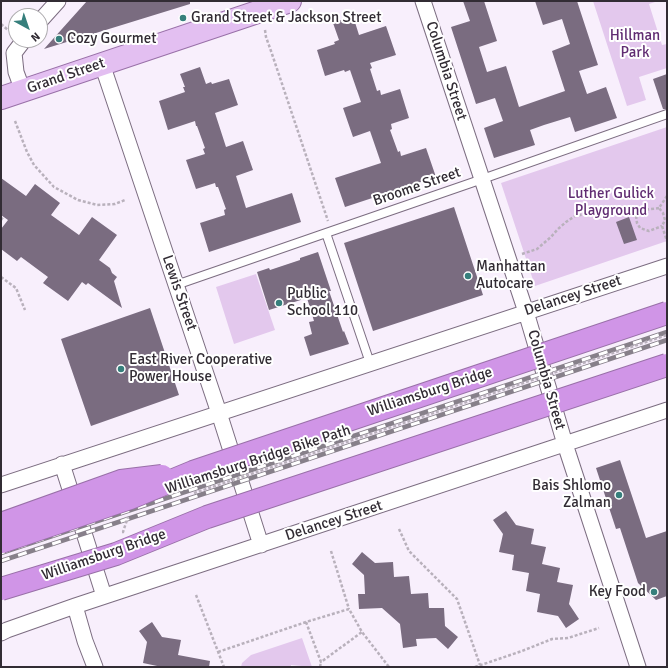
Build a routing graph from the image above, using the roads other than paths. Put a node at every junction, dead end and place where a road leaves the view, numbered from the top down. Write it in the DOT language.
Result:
graph roads {
  1 [pos="58,1"];
  2 [pos="423,1"];
  3 [pos="278,3"];
  4 [pos="48,12"];
  5 [pos="18,48"];
  6 [pos="102,64"];
  7 [pos="23,91"];
  8 [pos="1,98"];
  9 [pos="667,114"];
  10 [pos="482,180"];
  11 [pos="329,232"];
  12 [pos="667,266"];
  13 [pos="176,285"];
  14 [pos="526,312"];
  15 [pos="667,313"];
  16 [pos="370,363"];
  17 [pos="667,365"];
  18 [pos="667,410"];
  19 [pos="219,413"];
  20 [pos="565,444"];
  21 [pos="62,464"];
  22 [pos="193,472"];
  23 [pos="1,484"];
  24 [pos="207,517"];
  25 [pos="1,524"];
  26 [pos="1,542"];
  27 [pos="261,545"];
  28 [pos="1,575"];
  29 [pos="1,589"];
  30 [pos="104,596"];
  31 [pos="75,606"];
  32 [pos="1,633"];
  33 [pos="95,667"];
  34 [pos="638,667"];
  1 -- 4 [label="street"];
  2 -- 10 [label="street, Columbia Street"];
  3 -- 6 [label="main road, Grand Street"];
  5 -- 7 [label="street"];
  6 -- 7 [label="main road, Grand Street"];
  6 -- 13 [label="street, Lewis Street"];
  7 -- 8 [label="main road, Grand Street"];
  9 -- 10 [label="lane, Broome Street"];
  10 -- 11 [label="lane, Broome Street"];
  10 -- 14 [label="street, Columbia Street"];
  11 -- 13 [label="lane, Broome Street"];
  11 -- 16 [label="lane"];
  12 -- 14 [label="street, Delancey Street"];
  13 -- 19 [label="street, Lewis Street"];
  14 -- 16 [label="street, Delancey Street"];
  14 -- 20 [label="street, Columbia Street"];
  15 -- 22 [label="highway, Williamsburg Bridge, bridge"];
  16 -- 19 [label="street, Delancey Street"];
  17 -- 24 [label="highway, Williamsburg Bridge, bridge"];
  18 -- 20 [label="street, Delancey Street"];
  19 -- 21 [label="street, Delancey Street"];
  19 -- 27 [label="street, Lewis Street"];
  20 -- 27 [label="street, Delancey Street"];
  20 -- 34 [label="street, Columbia Street"];
  21 -- 23 [label="street, Delancey Street"];
  21 -- 30 [label="street"];
  22 -- 25 [label="highway, Williamsburg Bridge, bridge"];
  22 -- 26 [label="highway, Williamsburg Bridge, bridge"];
  24 -- 28 [label="highway, Williamsburg Bridge, bridge"];
  24 -- 29 [label="highway, Williamsburg Bridge, bridge"];
  27 -- 30 [label="street, Delancey Street"];
  30 -- 31 [label="street, Delancey Street"];
  31 -- 32 [label="street, Delancey Street"];
  31 -- 33 [label="street"];
}
